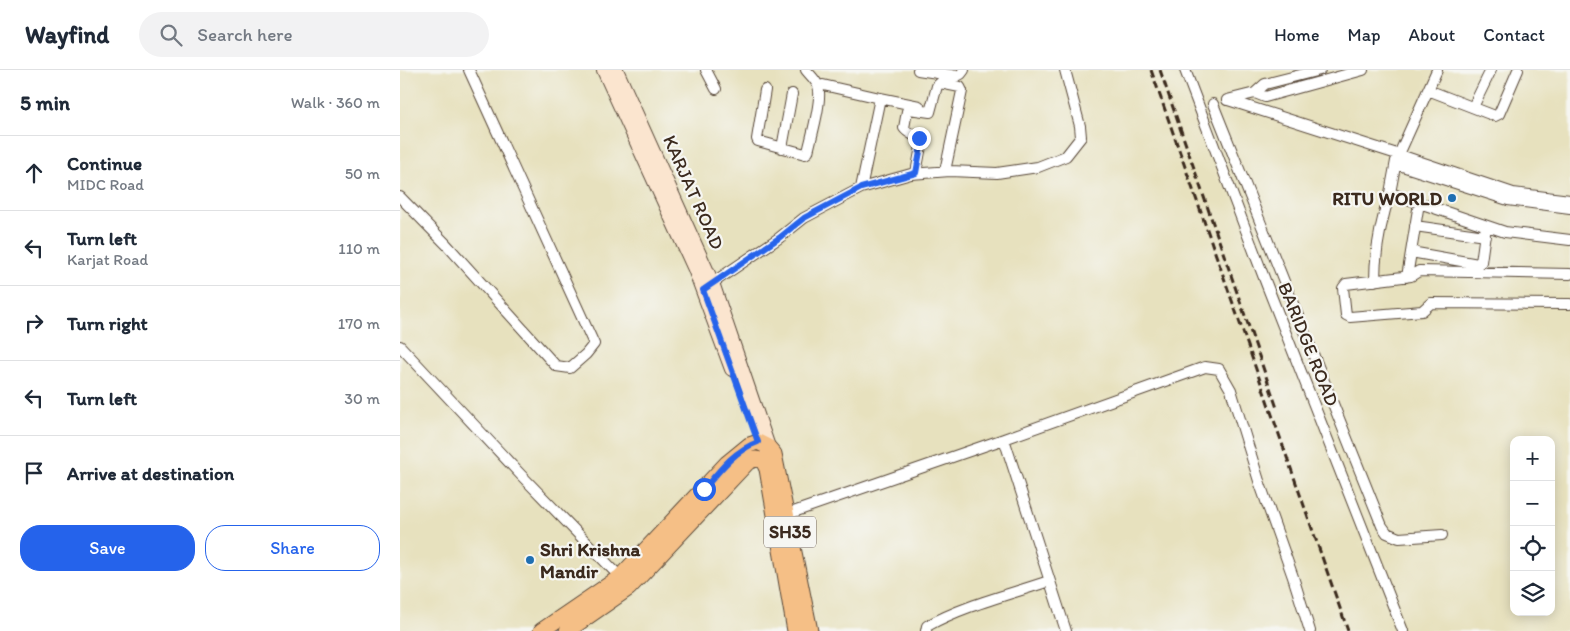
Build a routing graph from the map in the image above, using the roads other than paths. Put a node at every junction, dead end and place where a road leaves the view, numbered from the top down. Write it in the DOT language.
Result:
graph roads {
  1 [pos="469,70"];
  2 [pos="604,70"];
  3 [pos="616,70"];
  4 [pos="706,70"];
  5 [pos="806,70"];
  6 [pos="923,70"];
  7 [pos="964,70"];
  8 [pos="1065,70"];
  9 [pos="1185,70"];
  10 [pos="1320,70"];
  11 [pos="1363,70"];
  12 [pos="1437,70"];
  13 [pos="1491,70"];
  14 [pos="1518,70"];
  15 [pos="823,85"];
  16 [pos="716,89"];
  17 [pos="765,90"];
  18 [pos="1428,90"];
  19 [pos="1255,93"];
  20 [pos="792,94"];
  21 [pos="880,98"];
  22 [pos="1228,100"];
  23 [pos="1213,104"];
  24 [pos="1473,107"];
  25 [pos="931,108"];
  26 [pos="1199,108"];
  27 [pos="782,148"];
  28 [pos="1398,159"];
  29 [pos="945,171"];
  30 [pos="916,173"];
  31 [pos="861,188"];
  32 [pos="1390,193"];
  33 [pos="400,197"];
  34 [pos="1570,200"];
  35 [pos="1419,203"];
  36 [pos="1570,208"];
  37 [pos="1415,226"];
  38 [pos="1486,231"];
  39 [pos="1570,240"];
  40 [pos="1411,252"];
  41 [pos="1570,274"];
  42 [pos="1407,277"];
  43 [pos="1375,281"];
  44 [pos="708,287"];
  45 [pos="1570,304"];
  46 [pos="400,346"];
  47 [pos="1004,439"];
  48 [pos="763,453"];
  49 [pos="781,516"];
  50 [pos="1442,535"];
  51 [pos="1049,581"];
  52 [pos="625,582"];
  53 [pos="541,631"];
  54 [pos="567,631"];
  55 [pos="795,631"];
  56 [pos="810,631"];
  57 [pos="926,631"];
  58 [pos="1066,631"];
  59 [pos="1310,631"];
  60 [pos="1403,631"];
  1 -- 33 [label="street"];
  2 -- 44 [label="main road, KARJAT ROAD"];
  3 -- 44 [label="main road, KARJAT ROAD"];
  4 -- 16 [label="street"];
  5 -- 27 [label="street"];
  6 -- 7 [label="street"];
  8 -- 29 [label="street"];
  9 -- 26 [label="street, BARIDGE ROAD"];
  10 -- 19 [label="street"];
  11 -- 19 [label="street"];
  12 -- 18 [label="street"];
  13 -- 24 [label="street"];
  14 -- 24 [label="street"];
  15 -- 21 [label="street"];
  17 -- 27 [label="street"];
  18 -- 24 [label="street"];
  18 -- 28 [label="street"];
  19 -- 22 [label="street"];
  20 -- 27 [label="street"];
  21 -- 25 [label="street"];
  21 -- 31 [label="street"];
  22 -- 23 [label="street"];
  22 -- 28 [label="street"];
  23 -- 26 [label="street"];
  23 -- 50 [label="street"];
  25 -- 29 [label="street"];
  25 -- 30 [label="street"];
  26 -- 60 [label="street, BARIDGE ROAD"];
  28 -- 32 [label="street"];
  28 -- 34 [label="street"];
  28 -- 36 [label="street"];
  29 -- 30 [label="street"];
  30 -- 31 [label="street"];
  31 -- 44 [label="street"];
  32 -- 35 [label="street"];
  32 -- 43 [label="street"];
  35 -- 37 [label="street"];
  35 -- 38 [label="street"];
  37 -- 38 [label="street"];
  37 -- 40 [label="street"];
  38 -- 39 [label="street"];
  38 -- 40 [label="street"];
  40 -- 42 [label="street"];
  41 -- 42 [label="street"];
  42 -- 43 [label="street"];
  43 -- 45 [label="street"];
  44 -- 48 [label="main road, KARJAT ROAD"];
  46 -- 52 [label="street"];
  47 -- 49 [label="street"];
  47 -- 51 [label="street"];
  47 -- 59 [label="street"];
  48 -- 49 [label="main road, KARJAT ROAD / SH35"];
  48 -- 52 [label="main road"];
  49 -- 55 [label="main road, KARJAT ROAD / SH35"];
  49 -- 56 [label="main road, KARJAT ROAD / SH35"];
  51 -- 57 [label="street"];
  51 -- 58 [label="street"];
  52 -- 53 [label="main road"];
  52 -- 54 [label="main road"];
}
